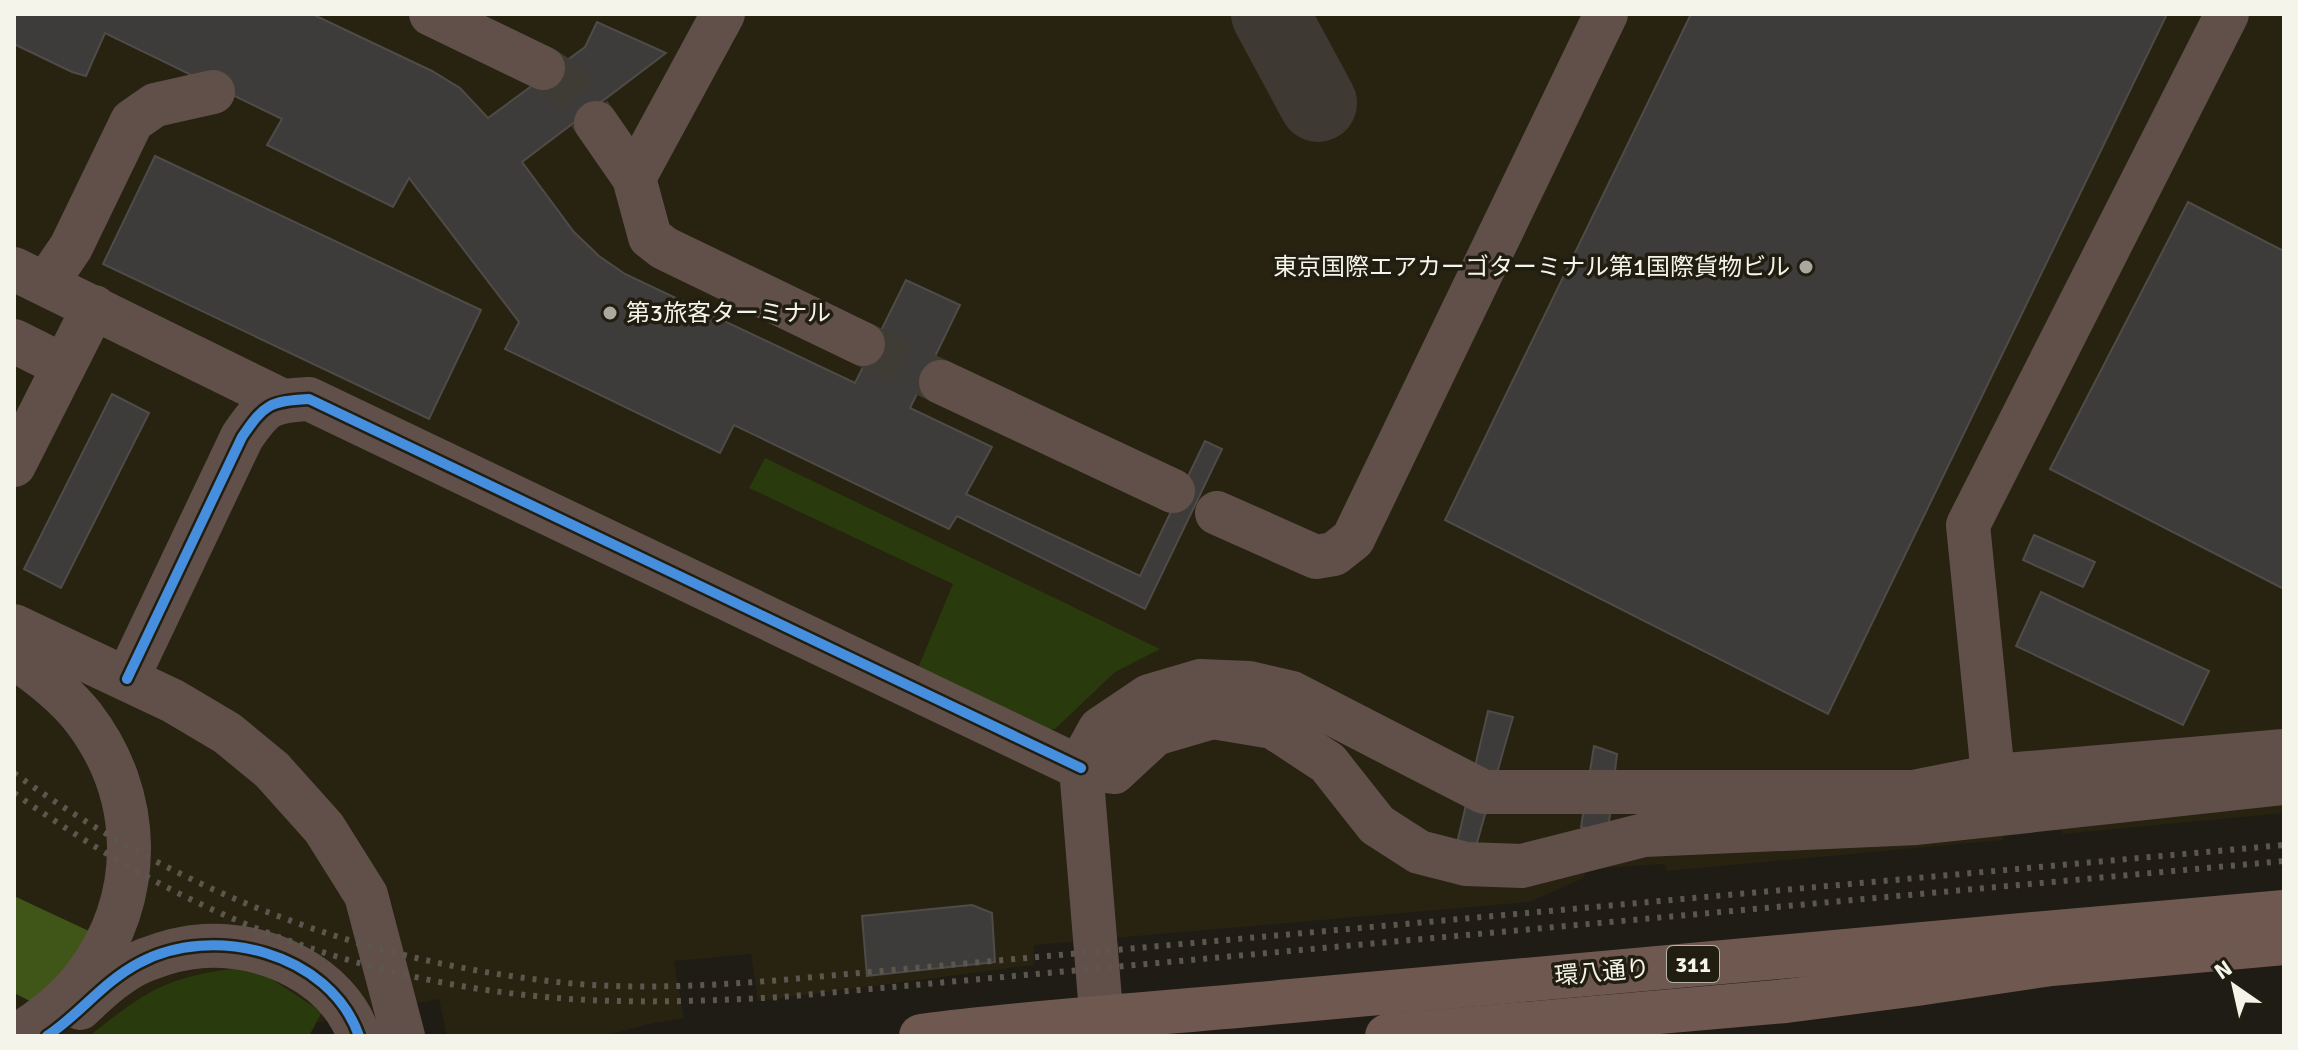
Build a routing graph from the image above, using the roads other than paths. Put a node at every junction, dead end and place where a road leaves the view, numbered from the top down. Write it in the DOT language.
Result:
graph roads {
  1 [pos="431,14"];
  2 [pos="723,14"];
  3 [pos="1606,14"];
  4 [pos="2227,14"];
  5 [pos="543,68"];
  6 [pos="213,92"];
  7 [pos="596,123"];
  8 [pos="634,178"];
  9 [pos="30,277"];
  10 [pos="94,307"];
  11 [pos="14,341"];
  12 [pos="863,344"];
  13 [pos="64,366"];
  14 [pos="941,382"];
  15 [pos="281,400"];
  16 [pos="14,465"];
  17 [pos="1173,491"];
  18 [pos="1217,513"];
  19 [pos="14,626"];
  20 [pos="14,657"];
  21 [pos="127,679"];
  22 [pos="2284,751"];
  23 [pos="1081,768"];
  24 [pos="2284,783"];
  25 [pos="1995,794"];
  26 [pos="2284,912"];
  27 [pos="2284,943"];
  28 [pos="1103,1026"];
  29 [pos="16,1036"];
  30 [pos="47,1036"];
  31 [pos="359,1036"];
  32 [pos="403,1036"];
  33 [pos="921,1036"];
  34 [pos="1387,1036"];
  1 -- 5 [label="street"];
  2 -- 8 [label="street"];
  3 -- 18 [label="street"];
  4 -- 25 [label="street"];
  6 -- 9 [label="street"];
  7 -- 8 [label="street"];
  8 -- 12 [label="street"];
  9 -- 10 [label="street"];
  10 -- 13 [label="street"];
  10 -- 15 [label="street"];
  11 -- 13 [label="street"];
  13 -- 16 [label="street"];
  14 -- 17 [label="street"];
  15 -- 21 [label="street"];
  15 -- 23 [label="street"];
  19 -- 21 [label="street"];
  20 -- 29 [label="street"];
  21 -- 32 [label="street"];
  22 -- 25 [label="street"];
  23 -- 25 [label="street"];
  23 -- 25 [label="street"];
  23 -- 28 [label="street"];
  24 -- 25 [label="street"];
  26 -- 28 [label="main road, 環八通り / 311"];
  27 -- 34 [label="main road, 環八通り / 311"];
  28 -- 33 [label="main road, 環八通り / 311"];
  30 -- 31 [label="street"];
}
